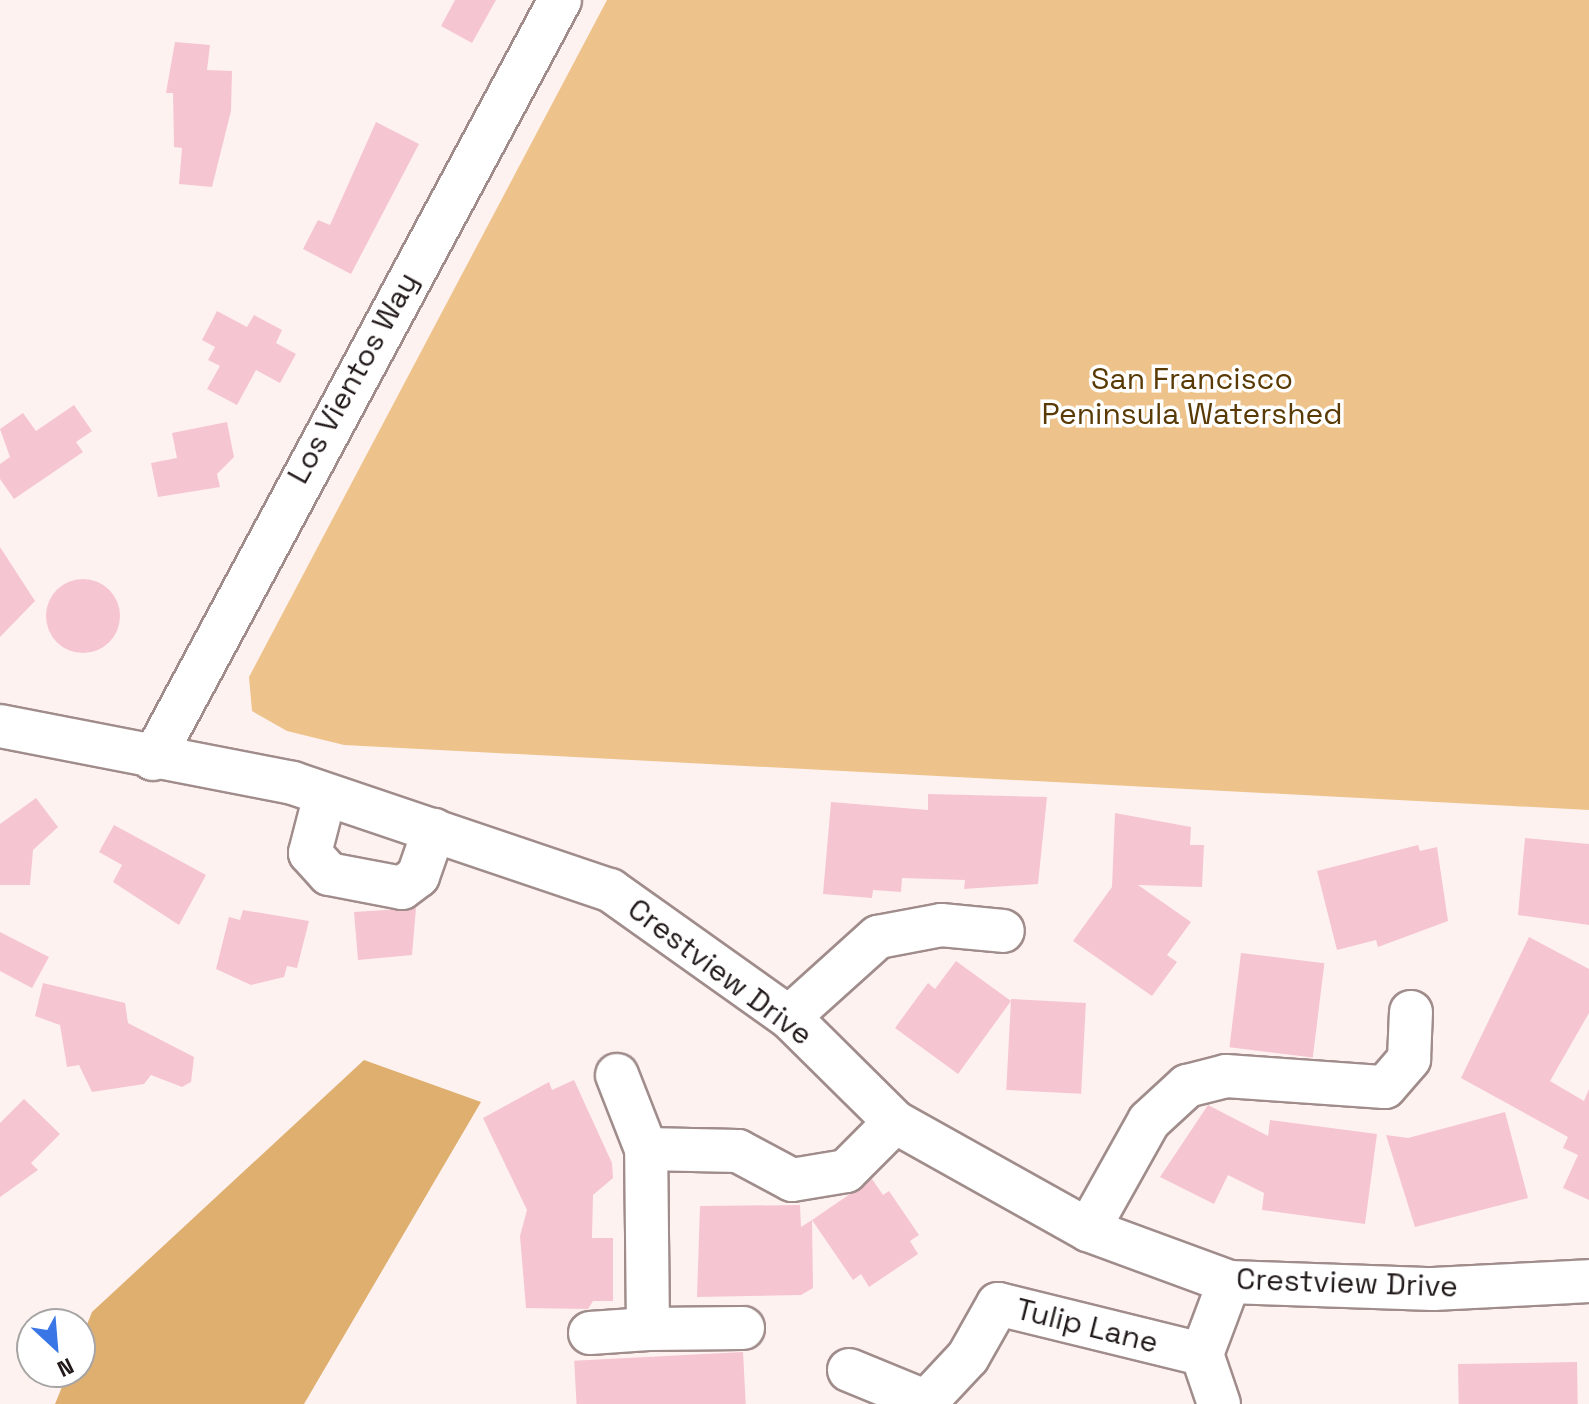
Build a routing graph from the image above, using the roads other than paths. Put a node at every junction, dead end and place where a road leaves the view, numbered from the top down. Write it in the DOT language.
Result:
graph roads {
  1 [pos="560,0"];
  2 [pos="0,726"];
  3 [pos="153,759"];
  4 [pos="325,795"];
  5 [pos="434,830"];
  6 [pos="1003,931"];
  7 [pos="1411,1012"];
  8 [pos="789,1017"];
  9 [pos="617,1075"];
  10 [pos="895,1122"];
  11 [pos="646,1149"];
  12 [pos="1088,1230"];
  13 [pos="1589,1281"];
  14 [pos="1229,1282"];
  15 [pos="743,1328"];
  16 [pos="648,1329"];
  17 [pos="590,1333"];
  18 [pos="1202,1354"];
  19 [pos="849,1370"];
  20 [pos="923,1402"];
  21 [pos="1219,1404"];
  1 -- 3 [label="street, Los Vientos Way"];
  2 -- 3 [label="street, Crestview Drive"];
  3 -- 4 [label="street, Crestview Drive"];
  4 -- 5 [label="street, Crestview Drive"];
  4 -- 5 [label="street"];
  5 -- 8 [label="street, Crestview Drive"];
  6 -- 8 [label="street"];
  7 -- 12 [label="street"];
  8 -- 10 [label="street, Crestview Drive"];
  9 -- 11 [label="street"];
  10 -- 11 [label="street"];
  10 -- 12 [label="street, Crestview Drive"];
  11 -- 16 [label="street"];
  12 -- 14 [label="street, Crestview Drive"];
  13 -- 14 [label="street, Crestview Drive"];
  14 -- 18 [label="street"];
  15 -- 16 [label="street"];
  16 -- 17 [label="street"];
  18 -- 20 [label="street, Tulip Lane"];
  18 -- 21 [label="street"];
  19 -- 20 [label="street, Tulip Lane"];
}
